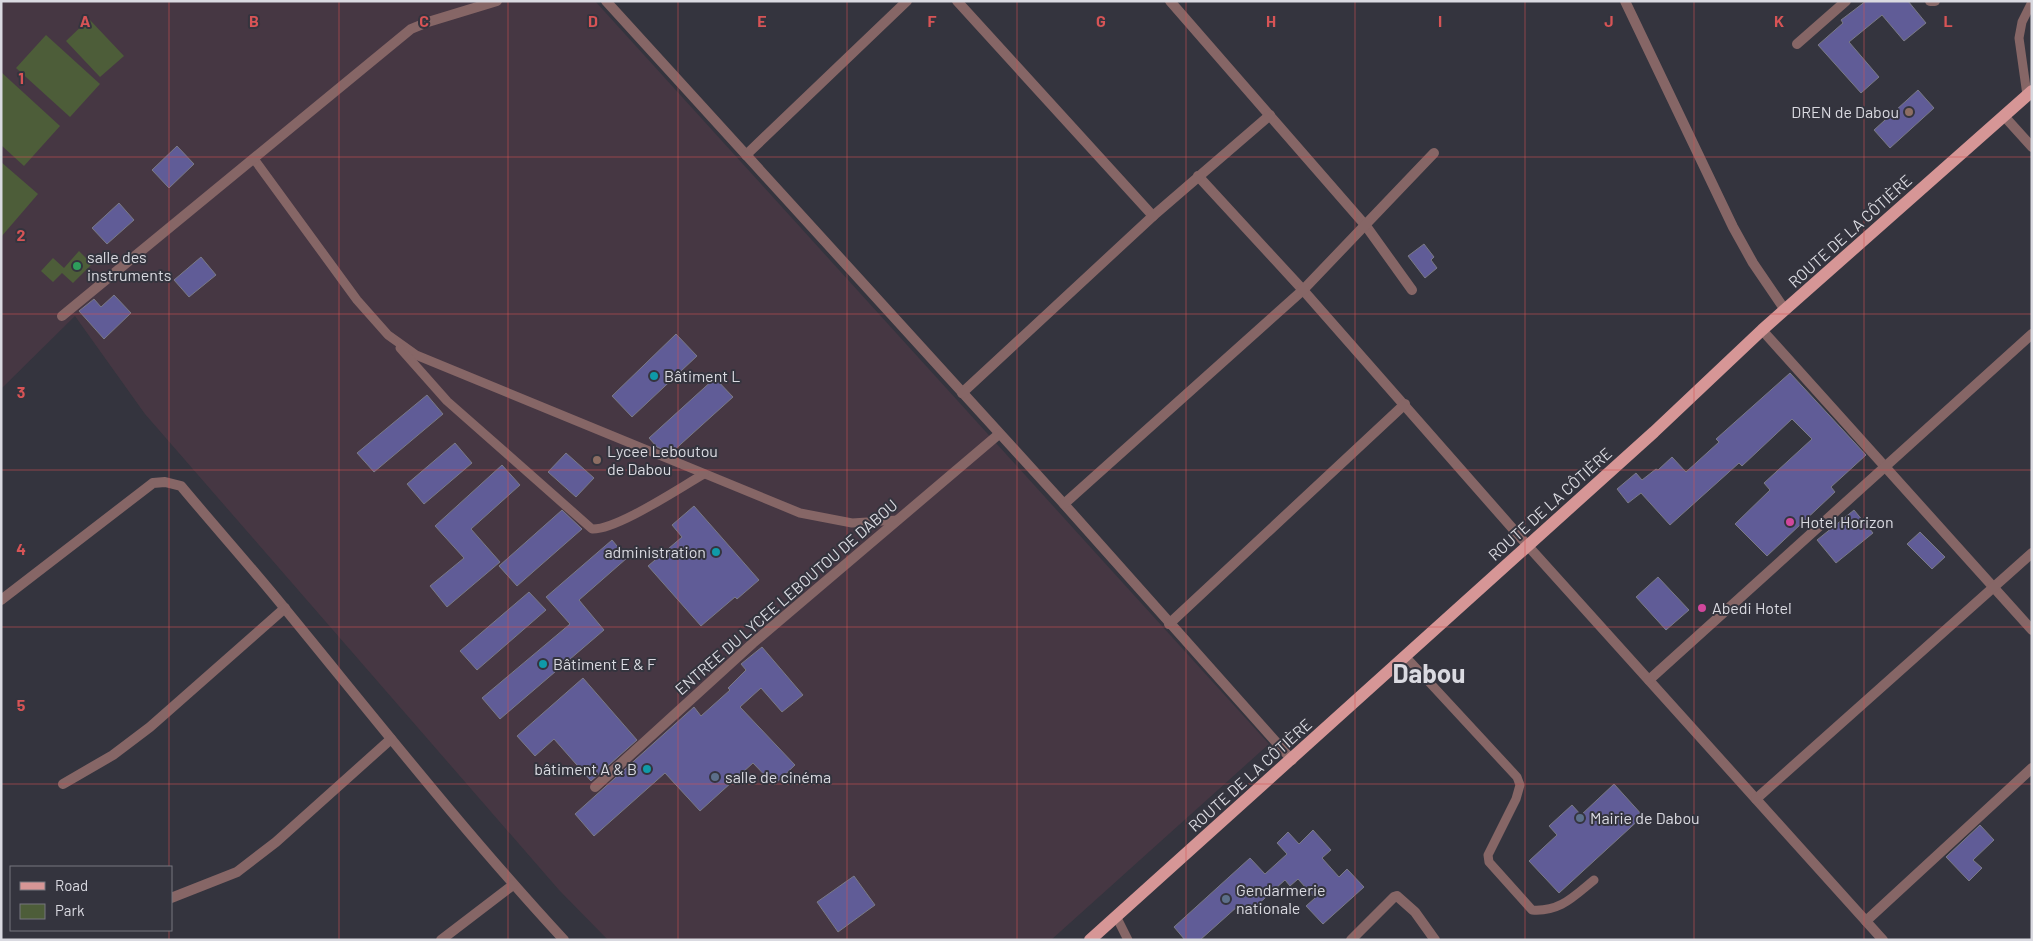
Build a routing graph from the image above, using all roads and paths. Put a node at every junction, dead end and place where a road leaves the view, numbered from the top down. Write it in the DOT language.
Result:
graph roads {
  1 [pos="497,1"];
  2 [pos="606,1"];
  3 [pos="957,1"];
  4 [pos="1170,1"];
  5 [pos="1625,1"];
  6 [pos="1846,1"];
  7 [pos="1930,1"];
  8 [pos="1935,1"];
  9 [pos="2032,2"];
  10 [pos="903,3"];
  11 [pos="1797,44"];
  12 [pos="2029,93"];
  13 [pos="1270,115"];
  14 [pos="2004,116"];
  15 [pos="2032,147"];
  16 [pos="1434,153"];
  17 [pos="746,155"];
  18 [pos="254,159"];
  19 [pos="1198,176"];
  20 [pos="1153,216"];
  21 [pos="1366,226"];
  22 [pos="1303,290"];
  23 [pos="1412,290"];
  24 [pos="1785,310"];
  25 [pos="62,316"];
  26 [pos="1762,330"];
  27 [pos="2032,334"];
  28 [pos="388,335"];
  29 [pos="962,393"];
  30 [pos="1405,404"];
  31 [pos="999,434"];
  32 [pos="1885,467"];
  33 [pos="704,474"];
  34 [pos="1064,504"];
  35 [pos="898,520"];
  36 [pos="1528,546"];
  37 [pos="2032,553"];
  38 [pos="1994,588"];
  39 [pos="1,600"];
  40 [pos="285,608"];
  41 [pos="1169,624"];
  42 [pos="2032,630"];
  43 [pos="1405,656"];
  44 [pos="1649,680"];
  45 [pos="391,739"];
  46 [pos="1292,760"];
  47 [pos="2032,768"];
  48 [pos="63,784"];
  49 [pos="595,787"];
  50 [pos="1756,799"];
  51 [pos="1594,880"];
  52 [pos="513,885"];
  53 [pos="172,898"];
  54 [pos="1116,916"];
  55 [pos="1866,921"];
  56 [pos="441,940"];
  57 [pos="564,940"];
  58 [pos="1090,940"];
  59 [pos="1128,940"];
  60 [pos="1350,940"];
  61 [pos="1435,940"];
  62 [pos="1883,940"];
  1 -- 18 [label="street"];
  2 -- 17 [label="street"];
  3 -- 20 [label="street"];
  4 -- 13 [label="street"];
  5 -- 24 [label="street"];
  6 -- 11 [label="street"];
  7 -- 8 [label="street"];
  9 -- 12 [label="lane"];
  10 -- 17 [label="street"];
  12 -- 14 [label="main road, ROUTE DE LA CÔTIÈRE"];
  13 -- 19 [label="street"];
  13 -- 21 [label="street"];
  14 -- 15 [label="street"];
  14 -- 24 [label="main road, ROUTE DE LA CÔTIÈRE"];
  16 -- 21 [label="street"];
  17 -- 29 [label="street"];
  18 -- 25 [label="street"];
  18 -- 28 [label="lane"];
  19 -- 20 [label="street"];
  19 -- 22 [label="street"];
  20 -- 29 [label="street"];
  21 -- 22 [label="street"];
  21 -- 23 [label="street"];
  22 -- 30 [label="street"];
  22 -- 34 [label="street"];
  24 -- 26 [label="main road, ROUTE DE LA CÔTIÈRE"];
  26 -- 32 [label="street"];
  26 -- 36 [label="main road, ROUTE DE LA CÔTIÈRE"];
  27 -- 32 [label="street"];
  28 -- 33 [label="lane"];
  28 -- 33 [label="lane"];
  29 -- 31 [label="street"];
  30 -- 36 [label="street"];
  30 -- 41 [label="street"];
  31 -- 34 [label="street"];
  31 -- 35 [label="street, ENTREE DU LYCEE LEBOUTOU DE DABOU"];
  32 -- 38 [label="street"];
  32 -- 44 [label="street"];
  33 -- 35 [label="lane"];
  34 -- 41 [label="street"];
  35 -- 49 [label="street, ENTREE DU LYCEE LEBOUTOU DE DABOU"];
  36 -- 43 [label="main road, ROUTE DE LA CÔTIÈRE"];
  36 -- 44 [label="street"];
  37 -- 38 [label="street"];
  38 -- 42 [label="street"];
  38 -- 50 [label="street"];
  39 -- 40 [label="street"];
  40 -- 45 [label="street"];
  40 -- 48 [label="street"];
  41 -- 46 [label="street"];
  43 -- 46 [label="main road, ROUTE DE LA CÔTIÈRE"];
  43 -- 51 [label="lane"];
  44 -- 50 [label="street"];
  45 -- 52 [label="street"];
  45 -- 53 [label="street"];
  46 -- 54 [label="main road, ROUTE DE LA CÔTIÈRE"];
  47 -- 55 [label="street"];
  50 -- 55 [label="street"];
  52 -- 56 [label="street"];
  52 -- 57 [label="street"];
  54 -- 58 [label="main road, ROUTE DE LA CÔTIÈRE"];
  54 -- 59 [label="lane"];
  55 -- 62 [label="street"];
  60 -- 61 [label="street"];
}
